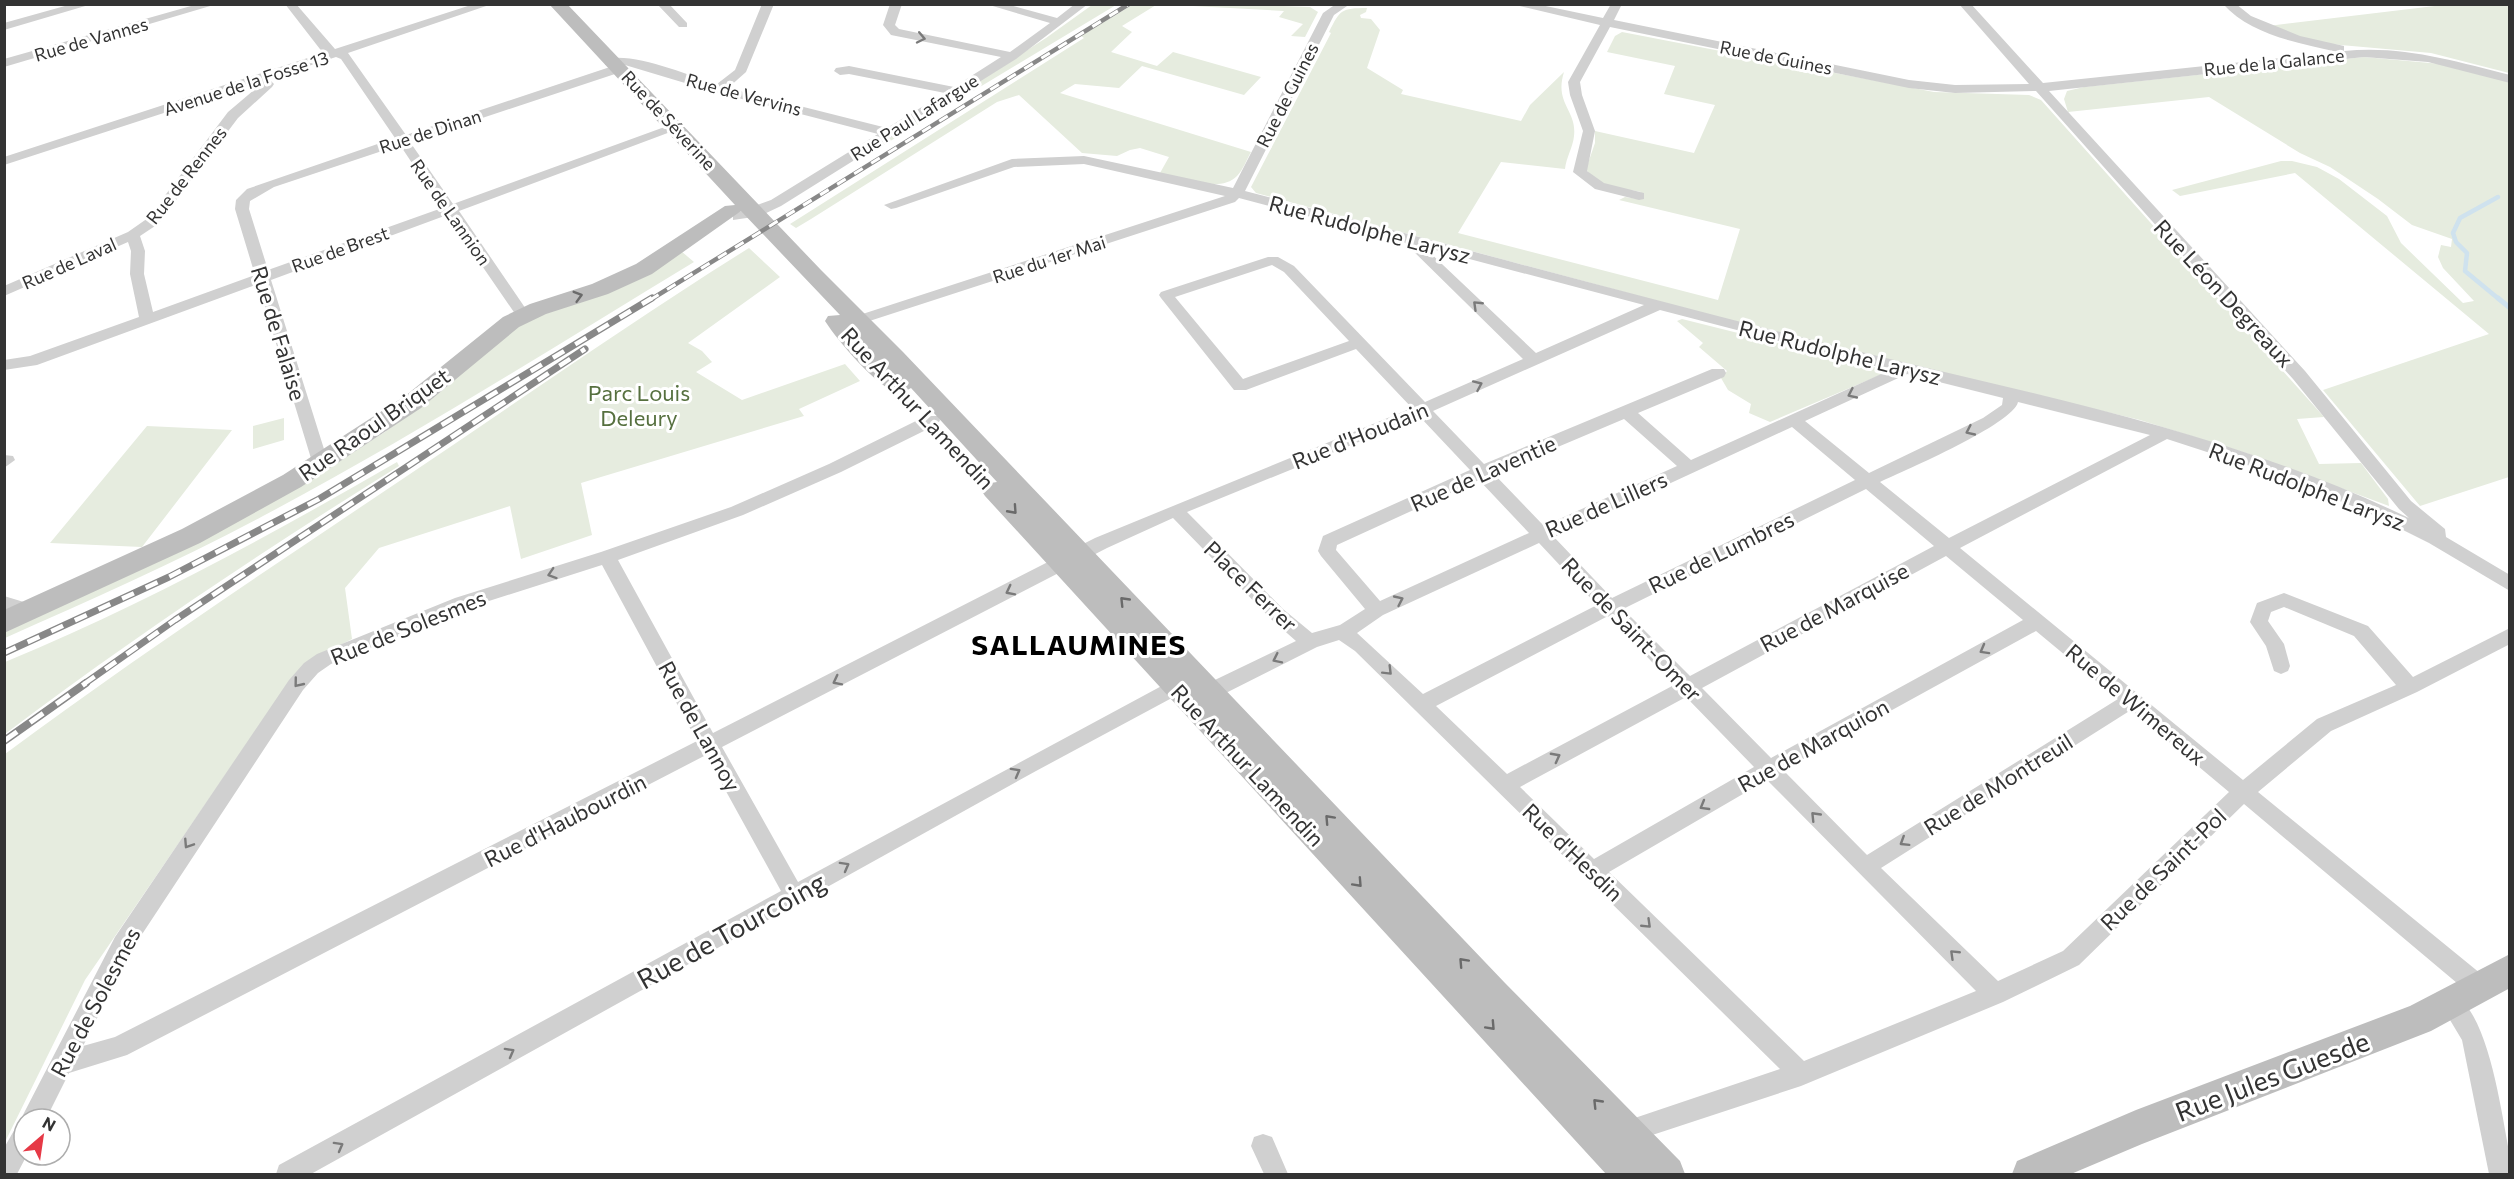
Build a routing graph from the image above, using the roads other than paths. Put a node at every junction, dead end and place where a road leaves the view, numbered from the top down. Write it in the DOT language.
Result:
graph roads {
  1 [pos="87,4"];
  2 [pos="212,4"];
  3 [pos="290,4"];
  4 [pos="487,4"];
  5 [pos="544,4"];
  6 [pos="557,4"];
  7 [pos="662,4"];
  8 [pos="768,4"];
  9 [pos="896,4"];
  10 [pos="992,4"];
  11 [pos="1083,4"];
  12 [pos="1345,4"];
  13 [pos="1516,4"];
  14 [pos="1617,4"];
  15 [pos="1964,4"];
  16 [pos="2228,4"];
  17 [pos="2248,19"];
  18 [pos="1060,22"];
  19 [pos="1607,22"];
  20 [pos="683,26"];
  21 [pos="4,27"];
  22 [pos="337,53"];
  23 [pos="2364,53"];
  24 [pos="1012,56"];
  25 [pos="2293,60"];
  26 [pos="4,63"];
  27 [pos="609,66"];
  28 [pos="840,71"];
  29 [pos="261,78"];
  30 [pos="2510,79"];
  31 [pos="2037,87"];
  32 [pos="719,89"];
  33 [pos="956,91"];
  34 [pos="668,130"];
  35 [pos="890,133"];
  36 [pos="401,141"];
  37 [pos="4,161"];
  38 [pos="1236,193"];
  39 [pos="1639,196"];
  40 [pos="243,200"];
  41 [pos="891,204"];
  42 [pos="451,210"];
  43 [pos="742,216"];
  44 [pos="133,235"];
  45 [pos="778,238"];
  46 [pos="1408,240"];
  47 [pos="261,278"];
  48 [pos="4,292"];
  49 [pos="1657,305"];
  50 [pos="523,315"];
  51 [pos="147,320"];
  52 [pos="849,323"];
  53 [pos="1358,343"];
  54 [pos="1534,360"];
  55 [pos="4,365"];
  56 [pos="1905,369"];
  57 [pos="1718,373"];
  58 [pos="2012,395"];
  59 [pos="1424,409"];
  60 [pos="1626,411"];
  61 [pos="932,420"];
  62 [pos="1795,421"];
  63 [pos="2166,433"];
  64 [pos="321,465"];
  65 [pos="1688,467"];
  66 [pos="1482,472"];
  67 [pos="1867,480"];
  68 [pos="1175,510"];
  69 [pos="2401,512"];
  70 [pos="1541,534"];
  71 [pos="2435,538"];
  72 [pos="1945,548"];
  73 [pos="2453,548"];
  74 [pos="608,557"];
  75 [pos="1071,560"];
  76 [pos="2510,584"];
  77 [pos="4,603"];
  78 [pos="1610,607"];
  79 [pos="1377,610"];
  80 [pos="31,611"];
  81 [pos="4,622"];
  82 [pos="2036,622"];
  83 [pos="1343,633"];
  84 [pos="2510,635"];
  85 [pos="1310,642"];
  86 [pos="2281,666"];
  87 [pos="1688,686"];
  88 [pos="2410,687"];
  89 [pos="1192,693"];
  90 [pos="2132,700"];
  91 [pos="1421,704"];
  92 [pos="711,746"];
  93 [pos="1768,769"];
  94 [pos="1505,785"];
  95 [pos="2243,792"];
  96 [pos="1864,867"];
  97 [pos="1592,871"];
  98 [pos="794,895"];
  99 [pos="2510,970"];
  100 [pos="1995,994"];
  101 [pos="2465,995"];
  102 [pos="63,1063"];
  103 [pos="1801,1074"];
  104 [pos="39,1107"];
  105 [pos="1625,1132"];
  106 [pos="1263,1146"];
  107 [pos="12,1158"];
  108 [pos="4,1174"];
  109 [pos="288,1174"];
  110 [pos="1276,1174"];
  111 [pos="1630,1174"];
  112 [pos="1667,1174"];
  113 [pos="2030,1174"];
  114 [pos="2501,1174"];
  1 -- 21 [label="street"];
  2 -- 26 [label="street, Rue de Vannes"];
  3 -- 22 [label="street, Rue de Lannion"];
  4 -- 22 [label="street, Avenue de la Fosse 13"];
  5 -- 27 [label="main road, Rue de Séverine"];
  6 -- 27 [label="main road, Rue de Séverine"];
  7 -- 20 [label="street"];
  8 -- 32 [label="street"];
  9 -- 24 [label="street, one-way"];
  10 -- 18 [label="street"];
  11 -- 18 [label="street, Rue Paul Lafargue"];
  12 -- 38 [label="street, Rue de Guines"];
  13 -- 19 [label="street, Rue de Guines"];
  14 -- 19 [label="street"];
  15 -- 31 [label="street, Rue Léon Degreaux"];
  16 -- 17 [label="street"];
  17 -- 23 [label="street"];
  17 -- 25 [label="street"];
  18 -- 24 [label="street, Rue Paul Lafargue"];
  19 -- 31 [label="street, Rue de Guines"];
  19 -- 39 [label="street"];
  22 -- 29 [label="street, Avenue de la Fosse 13"];
  22 -- 36 [label="street, Rue de Lannion"];
  23 -- 25 [label="street, Rue de la Galance"];
  23 -- 30 [label="street, Rue de la Galance"];
  24 -- 33 [label="street, Rue Paul Lafargue"];
  25 -- 31 [label="street, Rue de la Galance"];
  27 -- 32 [label="street, Rue de Vervins"];
  27 -- 34 [label="main road, Rue de Séverine"];
  27 -- 36 [label="street, Rue de Dinan"];
  28 -- 33 [label="street"];
  29 -- 37 [label="street, Avenue de la Fosse 13"];
  29 -- 44 [label="street, Rue de Rennes"];
  31 -- 69 [label="street, Rue Léon Degreaux"];
  32 -- 35 [label="street, Rue de Vervins"];
  33 -- 35 [label="street, Rue Paul Lafargue"];
  34 -- 42 [label="street, Rue de Brest"];
  34 -- 43 [label="main road, Rue de Séverine"];
  35 -- 43 [label="street, Rue Paul Lafargue"];
  36 -- 40 [label="street, Rue de Dinan"];
  36 -- 42 [label="street, Rue de Lannion"];
  38 -- 41 [label="street, Rue Rudolphe Larysz"];
  38 -- 46 [label="street, Rue Rudolphe Larysz"];
  38 -- 52 [label="street, Rue du 1er Mai"];
  40 -- 47 [label="street, Rue de Falaise"];
  42 -- 47 [label="street, Rue de Brest"];
  42 -- 50 [label="street, Rue de Lannion"];
  43 -- 45 [label="main road, Rue de Séverine"];
  50 -- 43 [label="main road, Rue Raoul Briquet, one-way"];
  43 -- 52 [label="main road, Rue Arthur Lamendin"];
  44 -- 48 [label="street, Rue de Laval"];
  44 -- 51 [label="street, Rue de Rennes"];
  45 -- 52 [label="main road, Rue Arthur Lamendin"];
  46 -- 49 [label="street, Rue Rudolphe Larysz"];
  54 -- 46 [label="street, one-way"];
  47 -- 51 [label="street, Rue de Brest"];
  47 -- 64 [label="street, Rue de Falaise"];
  49 -- 54 [label="street, Rue d'Houdain"];
  49 -- 56 [label="street, Rue Rudolphe Larysz"];
  50 -- 64 [label="main road, Rue Raoul Briquet"];
  51 -- 55 [label="street, Rue de Brest"];
  52 -- 61 [label="main road, Rue Arthur Lamendin"];
  52 -- 75 [label="main road, Rue Arthur Lamendin"];
  53 -- 53 [label="street, Rue de Saint-Omer"];
  53 -- 59 [label="street, Rue de Saint-Omer"];
  59 -- 54 [label="street, Rue d'Houdain, one-way"];
  56 -- 58 [label="street, Rue Rudolphe Larysz"];
  56 -- 62 [label="street, Rue de Lillers, one-way"];
  57 -- 60 [label="street, Rue de Laventie"];
  58 -- 63 [label="street, Rue Rudolphe Larysz"];
  58 -- 67 [label="street, Rue de Lumbres, one-way"];
  59 -- 66 [label="street, Rue de Saint-Omer"];
  59 -- 68 [label="street, Rue d'Houdain"];
  60 -- 65 [label="street"];
  60 -- 66 [label="street, Rue de Laventie"];
  61 -- 74 [label="street, Rue de Solesmes"];
  61 -- 75 [label="main road, Rue Arthur Lamendin, one-way"];
  62 -- 65 [label="street, Rue de Lillers"];
  62 -- 67 [label="street, Rue de Wimereux"];
  63 -- 69 [label="street, Rue Rudolphe Larysz"];
  63 -- 72 [label="street, Rue de Marquise"];
  64 -- 80 [label="main road, Rue Raoul Briquet"];
  65 -- 70 [label="street, Rue de Lillers"];
  66 -- 70 [label="street, Rue de Saint-Omer"];
  66 -- 79 [label="street, Rue de Laventie"];
  67 -- 72 [label="street, Rue de Wimereux"];
  67 -- 78 [label="street, Rue de Lumbres"];
  68 -- 75 [label="street, Rue d'Houdain"];
  68 -- 85 [label="street, Place Ferrer"];
  69 -- 71 [label="street, Rue Rudolphe Larysz"];
  69 -- 73 [label="street, Rue Léon Degreaux"];
  70 -- 78 [label="street, Rue de Saint-Omer"];
  79 -- 70 [label="street, Rue de Lillers, one-way"];
  71 -- 73 [label="street, Rue Léon Degreaux"];
  72 -- 82 [label="street, Rue de Wimereux"];
  72 -- 87 [label="street, Rue de Marquise"];
  73 -- 76 [label="street, Rue Léon Degreaux"];
  74 -- 92 [label="street, Rue de Lannoy"];
  74 -- 102 [label="street, Rue de Solesmes, one-way"];
  75 -- 89 [label="main road, Rue Arthur Lamendin"];
  75 -- 92 [label="street, Rue d'Haubourdin, one-way"];
  77 -- 80 [label="street"];
  78 -- 87 [label="street, Rue de Saint-Omer"];
  78 -- 91 [label="street, Rue de Lumbres"];
  79 -- 83 [label="street, Rue de Lillers"];
  80 -- 81 [label="main road, Rue Raoul Briquet"];
  82 -- 90 [label="street, Rue de Wimereux"];
  82 -- 93 [label="street, Rue de Marquion, one-way"];
  83 -- 85 [label="street, Rue de Lillers"];
  83 -- 91 [label="street, Rue d'Hesdin, one-way"];
  84 -- 88 [label="street, Rue de Saint-Pol"];
  85 -- 89 [label="street, Place Ferrer, one-way"];
  86 -- 88 [label="street"];
  87 -- 93 [label="street, Rue de Saint-Omer"];
  94 -- 87 [label="street, Rue de Marquise, one-way"];
  88 -- 95 [label="street, Rue de Saint-Pol"];
  98 -- 89 [label="street, Rue de Tourcoing, one-way"];
  105 -- 89 [label="main road, Rue Arthur Lamendin, one-way"];
  89 -- 111 [label="main road, Rue Arthur Lamendin, one-way"];
  90 -- 95 [label="street, Rue de Wimereux"];
  90 -- 96 [label="street, Rue de Montreuil, one-way"];
  91 -- 94 [label="street, Rue d'Hesdin"];
  92 -- 98 [label="street, Rue de Lannoy"];
  92 -- 102 [label="street, Rue d'Haubourdin"];
  96 -- 93 [label="street, Rue de Saint-Omer, one-way"];
  93 -- 97 [label="street, Rue de Marquion, one-way"];
  94 -- 97 [label="street, Rue d'Hesdin"];
  95 -- 100 [label="street, Rue de Saint-Pol"];
  95 -- 101 [label="street, Rue de Wimereux"];
  100 -- 96 [label="street, Rue de Saint-Omer, one-way"];
  97 -- 103 [label="street, Rue d'Hesdin, one-way"];
  109 -- 98 [label="street, Rue de Tourcoing, one-way"];
  99 -- 101 [label="main road, Rue Jules Guesde"];
  100 -- 103 [label="street, Rue de Saint-Pol"];
  101 -- 113 [label="main road, Rue Jules Guesde"];
  101 -- 114 [label="street, Rue de Wimereux"];
  102 -- 104 [label="street, Rue de Solesmes"];
  103 -- 105 [label="street, Rue de Saint-Pol"];
  105 -- 112 [label="main road, Rue Arthur Lamendin"];
  106 -- 110 [label="street"];
  107 -- 108 [label="street"];
}
